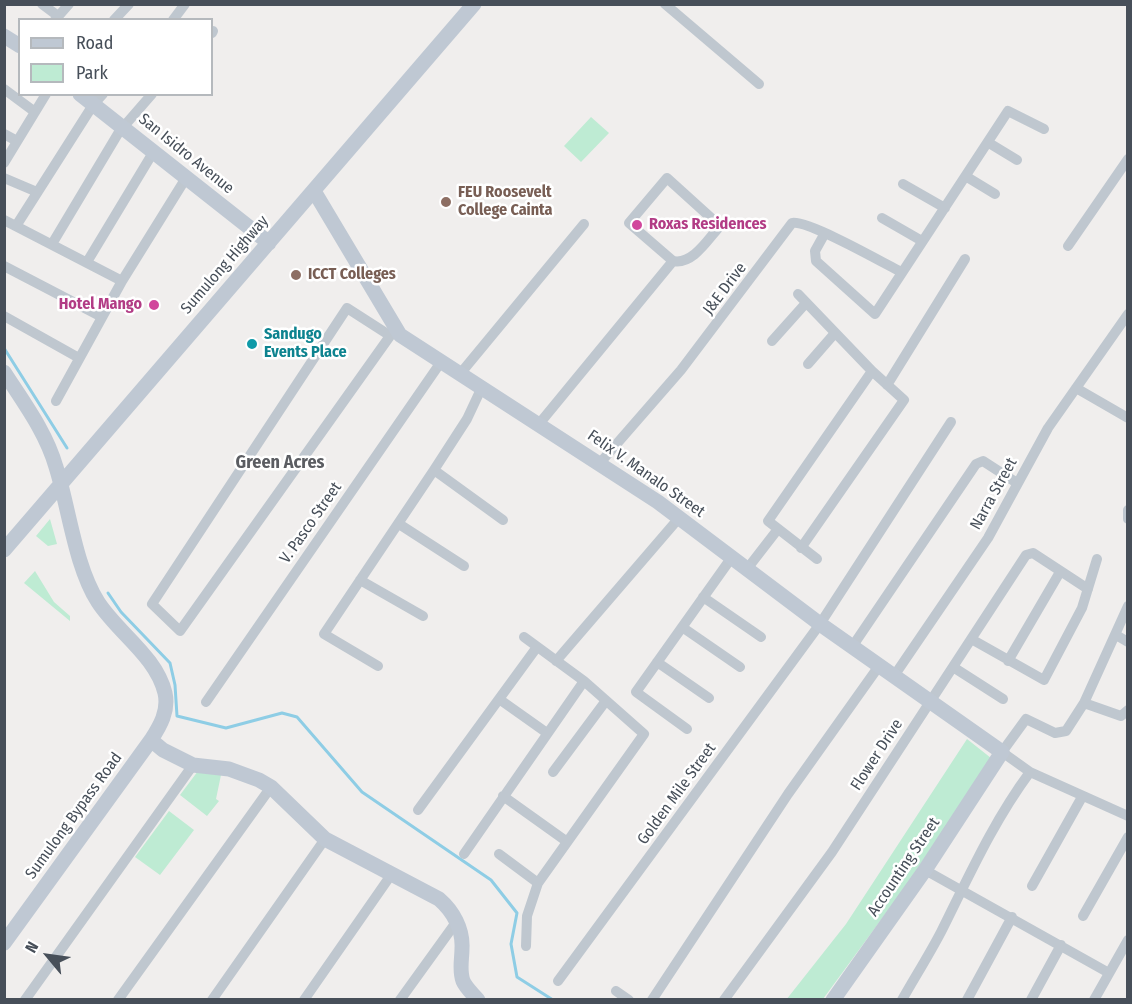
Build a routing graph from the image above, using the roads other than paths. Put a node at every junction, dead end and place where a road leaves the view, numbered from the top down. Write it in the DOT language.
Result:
graph roads {
  1 [pos="42,4"];
  2 [pos="69,4"];
  3 [pos="129,4"];
  4 [pos="474,4"];
  5 [pos="665,4"];
  6 [pos="185,5"];
  7 [pos="57,18"];
  8 [pos="116,18"];
  9 [pos="175,18"];
  10 [pos="4,36"];
  11 [pos="18,45"];
  12 [pos="759,84"];
  13 [pos="4,89"];
  14 [pos="45,96"];
  15 [pos="150,96"];
  16 [pos="98,100"];
  17 [pos="35,112"];
  18 [pos="123,127"];
  19 [pos="1044,129"];
  20 [pos="4,134"];
  21 [pos="17,141"];
  22 [pos="988,144"];
  23 [pos="154,152"];
  24 [pos="1128,159"];
  25 [pos="1017,160"];
  26 [pos="4,163"];
  27 [pos="967,177"];
  28 [pos="4,178"];
  29 [pos="186,178"];
  30 [pos="903,184"];
  31 [pos="314,190"];
  32 [pos="37,192"];
  33 [pos="995,194"];
  34 [pos="945,208"];
  35 [pos="882,218"];
  36 [pos="4,220"];
  37 [pos="584,224"];
  38 [pos="16,226"];
  39 [pos="825,233"];
  40 [pos="922,241"];
  41 [pos="269,243"];
  42 [pos="52,244"];
  43 [pos="1068,246"];
  44 [pos="965,259"];
  45 [pos="673,261"];
  46 [pos="87,262"];
  47 [pos="4,266"];
  48 [pos="901,272"];
  49 [pos="122,281"];
  50 [pos="798,294"];
  51 [pos="806,303"];
  52 [pos="1128,314"];
  53 [pos="4,316"];
  54 [pos="102,317"];
  55 [pos="1124,328"];
  56 [pos="392,332"];
  57 [pos="835,333"];
  58 [pos="772,341"];
  59 [pos="80,358"];
  60 [pos="441,362"];
  61 [pos="808,364"];
  62 [pos="872,371"];
  63 [pos="4,372"];
  64 [pos="460,374"];
  65 [pos="887,385"];
  66 [pos="482,387"];
  67 [pos="1076,388"];
  68 [pos="56,401"];
  69 [pos="1128,418"];
  70 [pos="951,422"];
  71 [pos="539,424"];
  72 [pos="600,463"];
  73 [pos="434,470"];
  74 [pos="63,481"];
  75 [pos="1017,483"];
  76 [pos="1128,510"];
  77 [pos="679,518"];
  78 [pos="1128,519"];
  79 [pos="503,520"];
  80 [pos="399,524"];
  81 [pos="778,529"];
  82 [pos="801,548"];
  83 [pos="4,550"];
  84 [pos="732,557"];
  85 [pos="817,559"];
  86 [pos="1097,559"];
  87 [pos="464,566"];
  88 [pos="747,569"];
  89 [pos="1060,572"];
  90 [pos="360,580"];
  91 [pos="1089,589"];
  92 [pos="703,597"];
  93 [pos="1128,606"];
  94 [pos="423,616"];
  95 [pos="820,624"];
  96 [pos="682,627"];
  97 [pos="1116,635"];
  98 [pos="761,637"];
  99 [pos="524,638"];
  100 [pos="973,640"];
  101 [pos="1128,642"];
  102 [pos="537,647"];
  103 [pos="852,647"];
  104 [pos="556,661"];
  105 [pos="1008,661"];
  106 [pos="657,662"];
  107 [pos="378,666"];
  108 [pos="879,666"];
  109 [pos="740,667"];
  110 [pos="953,667"];
  111 [pos="894,676"];
  112 [pos="584,681"];
  113 [pos="708,698"];
  114 [pos="499,699"];
  115 [pos="1003,699"];
  116 [pos="929,701"];
  117 [pos="206,702"];
  118 [pos="605,702"];
  119 [pos="1084,702"];
  120 [pos="1128,711"];
  121 [pos="687,729"];
  122 [pos="548,733"];
  123 [pos="151,740"];
  124 [pos="1002,752"];
  125 [pos="193,765"];
  126 [pos="553,772"];
  127 [pos="1030,772"];
  128 [pos="271,787"];
  129 [pos="503,796"];
  130 [pos="1082,798"];
  131 [pos="418,810"];
  132 [pos="1128,816"];
  133 [pos="1128,837"];
  134 [pos="325,839"];
  135 [pos="566,841"];
  136 [pos="464,854"];
  137 [pos="499,854"];
  138 [pos="925,870"];
  139 [pos="391,875"];
  140 [pos="538,883"];
  141 [pos="1032,886"];
  142 [pos="961,890"];
  143 [pos="1083,916"];
  144 [pos="1012,917"];
  145 [pos="457,921"];
  146 [pos="1128,940"];
  147 [pos="4,943"];
  148 [pos="1061,945"];
  149 [pos="526,946"];
  150 [pos="1109,973"];
  151 [pos="558,981"];
  152 [pos="616,992"];
  153 [pos="25,999"];
  154 [pos="118,999"];
  155 [pos="212,999"];
  156 [pos="304,999"];
  157 [pos="400,999"];
  158 [pos="478,999"];
  159 [pos="629,999"];
  160 [pos="652,999"];
  161 [pos="724,999"];
  162 [pos="833,999"];
  163 [pos="902,999"];
  164 [pos="967,999"];
  165 [pos="1031,999"];
  166 [pos="1094,999"];
  1 -- 7 [label="street"];
  2 -- 7 [label="street"];
  3 -- 8 [label="street"];
  4 -- 31 [label="street, Sumulong Highway"];
  5 -- 12 [label="street"];
  6 -- 9 [label="street"];
  10 -- 11 [label="street"];
  13 -- 17 [label="street"];
  14 -- 17 [label="street"];
  15 -- 18 [label="street"];
  16 -- 18 [label="street, San Isidro Avenue"];
  16 -- 32 [label="street"];
  17 -- 21 [label="street"];
  18 -- 23 [label="street, San Isidro Avenue"];
  18 -- 42 [label="street"];
  19 -- 22 [label="street"];
  20 -- 21 [label="street"];
  21 -- 26 [label="street"];
  22 -- 25 [label="street"];
  22 -- 27 [label="street"];
  23 -- 29 [label="street, San Isidro Avenue"];
  23 -- 46 [label="street"];
  24 -- 43 [label="street"];
  27 -- 33 [label="street"];
  27 -- 34 [label="street"];
  28 -- 32 [label="street"];
  29 -- 41 [label="street, San Isidro Avenue"];
  29 -- 49 [label="street"];
  30 -- 34 [label="street"];
  31 -- 41 [label="street, Sumulong Highway"];
  31 -- 56 [label="street, Felix V. Manalo Street"];
  32 -- 38 [label="street"];
  34 -- 40 [label="street"];
  35 -- 40 [label="street"];
  36 -- 38 [label="street"];
  37 -- 64 [label="street"];
  38 -- 42 [label="street"];
  39 -- 48 [label="street, J&E Drive"];
  39 -- 48 [label="street"];
  39 -- 72 [label="street, J&E Drive"];
  40 -- 48 [label="street"];
  41 -- 74 [label="street, Sumulong Highway"];
  42 -- 46 [label="street"];
  44 -- 65 [label="street"];
  45 -- 45 [label="street"];
  45 -- 71 [label="street"];
  46 -- 49 [label="street"];
  47 -- 54 [label="street"];
  49 -- 54 [label="street"];
  50 -- 51 [label="street"];
  51 -- 57 [label="street"];
  51 -- 58 [label="street"];
  52 -- 55 [label="street, Narra Street"];
  53 -- 59 [label="street"];
  54 -- 59 [label="street"];
  55 -- 67 [label="street, Narra Street"];
  56 -- 56 [label="street"];
  56 -- 60 [label="street, Felix V. Manalo Street"];
  57 -- 61 [label="street"];
  57 -- 62 [label="street"];
  59 -- 68 [label="street"];
  60 -- 64 [label="street, Felix V. Manalo Street"];
  60 -- 117 [label="street, V. Pasco Street"];
  62 -- 65 [label="street"];
  62 -- 81 [label="street"];
  63 -- 74 [label="street, Sumulong Bypass Road"];
  64 -- 66 [label="street, Felix V. Manalo Street"];
  65 -- 82 [label="street"];
  66 -- 71 [label="street, Felix V. Manalo Street"];
  66 -- 73 [label="street"];
  67 -- 69 [label="street"];
  67 -- 75 [label="street, Narra Street"];
  70 -- 95 [label="street, Golden Mile Street"];
  71 -- 72 [label="street, Felix V. Manalo Street"];
  72 -- 77 [label="street, Felix V. Manalo Street"];
  73 -- 79 [label="street"];
  73 -- 80 [label="street"];
  74 -- 83 [label="street, Sumulong Highway"];
  74 -- 123 [label="street, Sumulong Bypass Road"];
  75 -- 103 [label="street"];
  75 -- 111 [label="street, Narra Street"];
  76 -- 78 [label="street"];
  77 -- 84 [label="street, Felix V. Manalo Street"];
  77 -- 104 [label="street"];
  80 -- 87 [label="street"];
  80 -- 90 [label="street"];
  81 -- 82 [label="street"];
  81 -- 88 [label="street"];
  82 -- 85 [label="street"];
  84 -- 88 [label="street, Felix V. Manalo Street"];
  84 -- 92 [label="street"];
  86 -- 91 [label="street"];
  88 -- 95 [label="street, Felix V. Manalo Street"];
  89 -- 91 [label="street"];
  89 -- 100 [label="street, Flower Drive"];
  89 -- 105 [label="street"];
  90 -- 94 [label="street"];
  90 -- 107 [label="street"];
  91 -- 105 [label="street"];
  92 -- 96 [label="street"];
  92 -- 98 [label="street"];
  93 -- 97 [label="street"];
  95 -- 103 [label="street, Felix V. Manalo Street"];
  95 -- 151 [label="street, Golden Mile Street"];
  96 -- 106 [label="street"];
  96 -- 109 [label="street"];
  97 -- 101 [label="street"];
  97 -- 119 [label="street"];
  99 -- 102 [label="street"];
  100 -- 105 [label="street"];
  100 -- 110 [label="street, Flower Drive"];
  102 -- 104 [label="street"];
  102 -- 114 [label="street"];
  103 -- 108 [label="street, Felix V. Manalo Street"];
  104 -- 112 [label="street"];
  106 -- 113 [label="street"];
  106 -- 121 [label="street"];
  108 -- 111 [label="street, Felix V. Manalo Street"];
  108 -- 160 [label="street"];
  110 -- 115 [label="street"];
  110 -- 116 [label="street, Flower Drive"];
  111 -- 116 [label="street, Felix V. Manalo Street"];
  112 -- 118 [label="street"];
  112 -- 122 [label="street"];
  114 -- 122 [label="street"];
  114 -- 131 [label="street"];
  116 -- 124 [label="street, Felix V. Manalo Street"];
  116 -- 161 [label="street, Flower Drive"];
  118 -- 126 [label="street"];
  118 -- 135 [label="street"];
  119 -- 120 [label="street"];
  119 -- 124 [label="street"];
  122 -- 129 [label="street"];
  123 -- 125 [label="street"];
  123 -- 147 [label="street, Sumulong Bypass Road"];
  124 -- 127 [label="street"];
  124 -- 138 [label="street, Accounting Street"];
  125 -- 128 [label="street"];
  125 -- 153 [label="street"];
  127 -- 130 [label="street"];
  127 -- 142 [label="street"];
  128 -- 134 [label="street"];
  128 -- 154 [label="street"];
  129 -- 135 [label="street"];
  129 -- 136 [label="street"];
  130 -- 132 [label="street"];
  130 -- 141 [label="street"];
  133 -- 143 [label="street"];
  134 -- 139 [label="street"];
  134 -- 155 [label="street"];
  135 -- 140 [label="street"];
  137 -- 140 [label="street"];
  138 -- 142 [label="street"];
  138 -- 162 [label="street, Accounting Street"];
  139 -- 145 [label="street"];
  139 -- 156 [label="street"];
  140 -- 149 [label="street"];
  142 -- 144 [label="street"];
  142 -- 163 [label="street"];
  144 -- 148 [label="street"];
  144 -- 164 [label="street"];
  145 -- 157 [label="street"];
  145 -- 158 [label="street"];
  146 -- 150 [label="street"];
  148 -- 150 [label="street"];
  148 -- 165 [label="street"];
  150 -- 166 [label="street"];
  152 -- 159 [label="street"];
}
